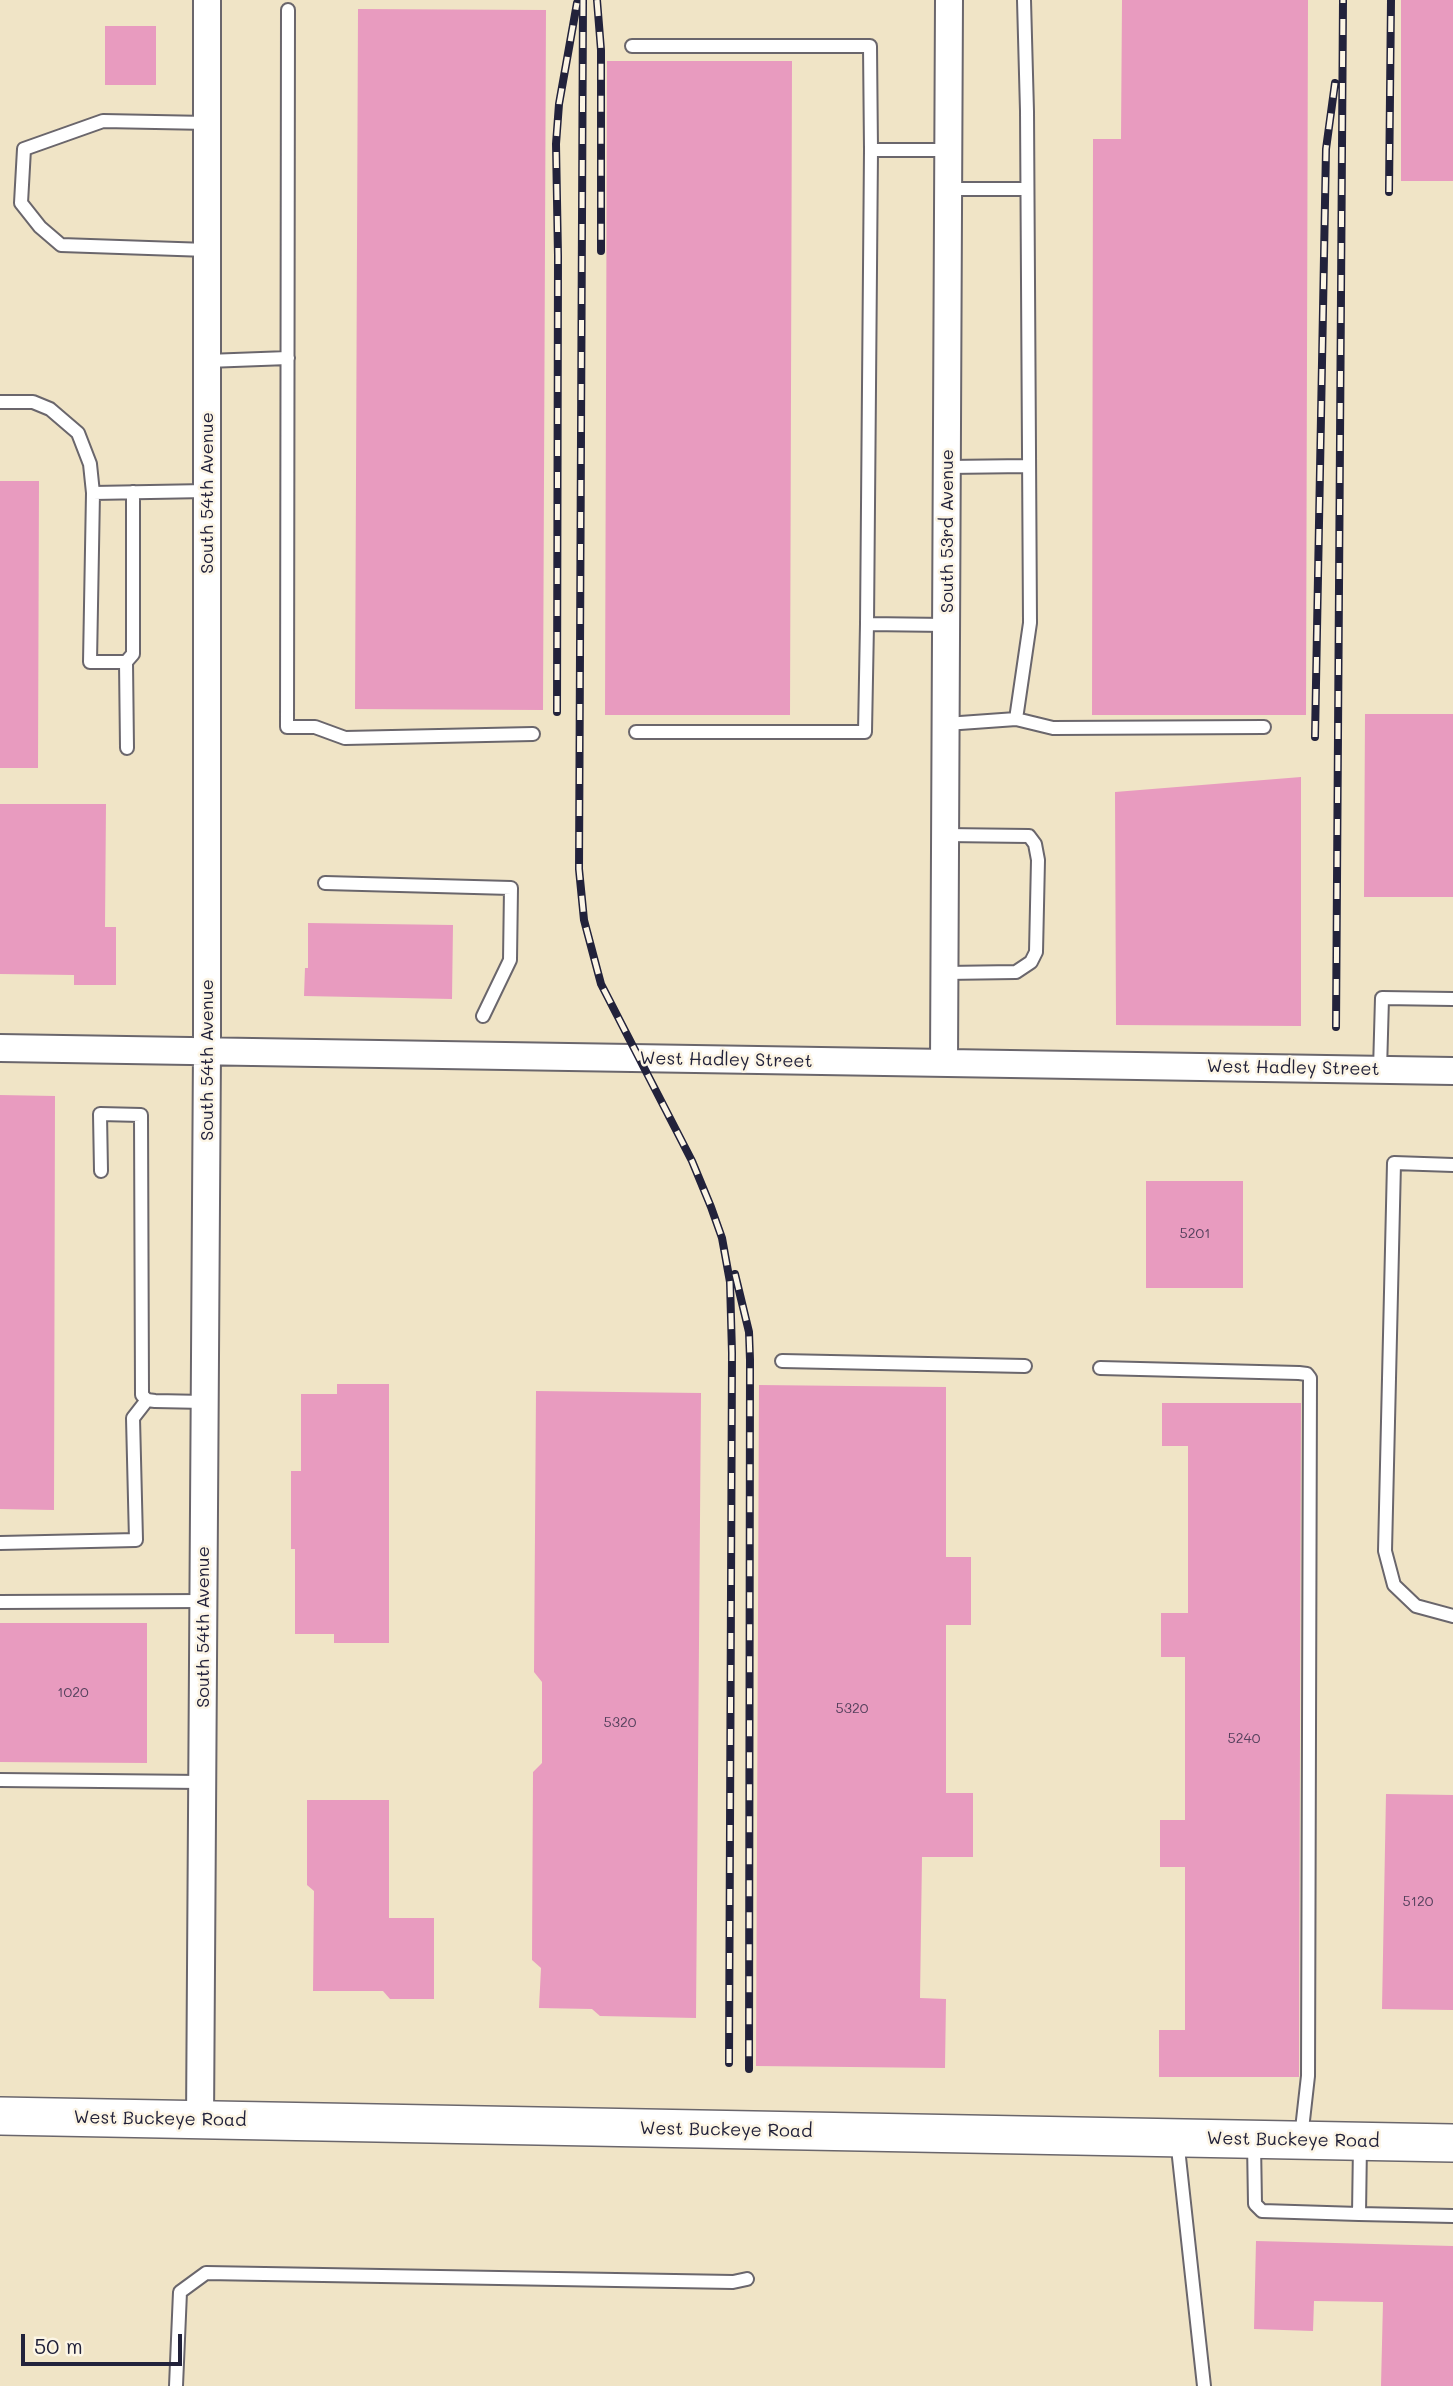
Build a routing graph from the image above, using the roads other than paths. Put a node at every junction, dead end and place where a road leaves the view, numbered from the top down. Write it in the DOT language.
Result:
graph roads {
  1 [pos="208,0"];
  2 [pos="949,0"];
  3 [pos="1024,0"];
  4 [pos="288,10"];
  5 [pos="632,46"];
  6 [pos="208,123"];
  7 [pos="871,150"];
  8 [pos="949,150"];
  9 [pos="948,189"];
  10 [pos="1027,189"];
  11 [pos="207,250"];
  12 [pos="288,358"];
  13 [pos="207,361"];
  14 [pos="0,402"];
  15 [pos="1028,466"];
  16 [pos="947,467"];
  17 [pos="207,491"];
  18 [pos="93,492"];
  19 [pos="133,492"];
  20 [pos="867,624"];
  21 [pos="946,625"];
  22 [pos="126,662"];
  23 [pos="1016,719"];
  24 [pos="946,724"];
  25 [pos="1264,727"];
  26 [pos="636,732"];
  27 [pos="534,734"];
  28 [pos="127,748"];
  29 [pos="945,835"];
  30 [pos="324,883"];
  31 [pos="945,973"];
  32 [pos="1453,999"];
  33 [pos="483,1016"];
  34 [pos="0,1048"];
  35 [pos="207,1051"];
  36 [pos="944,1062"];
  37 [pos="1380,1070"];
  38 [pos="1453,1071"];
  39 [pos="1453,1165"];
  40 [pos="101,1171"];
  41 [pos="782,1361"];
  42 [pos="1025,1366"];
  43 [pos="1100,1368"];
  44 [pos="147,1400"];
  45 [pos="205,1402"];
  46 [pos="0,1544"];
  47 [pos="204,1601"];
  48 [pos="0,1602"];
  49 [pos="1453,1616"];
  50 [pos="0,1780"];
  51 [pos="202,1782"];
  52 [pos="0,2116"];
  53 [pos="200,2120"];
  54 [pos="1177,2138"];
  55 [pos="1254,2139"];
  56 [pos="1300,2140"];
  57 [pos="1360,2141"];
  58 [pos="1453,2143"];
  59 [pos="1359,2214"];
  60 [pos="1453,2216"];
  61 [pos="747,2279"];
  62 [pos="176,2386"];
  63 [pos="1204,2386"];
  1 -- 6 [label="street, South 54th Avenue"];
  2 -- 8 [label="street, South 53rd Avenue"];
  3 -- 10 [label="lane"];
  4 -- 12 [label="lane"];
  5 -- 7 [label="lane"];
  6 -- 11 [label="street, South 54th Avenue"];
  6 -- 11 [label="lane"];
  7 -- 8 [label="lane"];
  7 -- 20 [label="lane"];
  8 -- 9 [label="street, South 53rd Avenue"];
  9 -- 10 [label="lane"];
  9 -- 16 [label="street, South 53rd Avenue"];
  10 -- 15 [label="lane"];
  11 -- 13 [label="street, South 54th Avenue"];
  12 -- 13 [label="lane"];
  12 -- 27 [label="lane"];
  13 -- 17 [label="street, South 54th Avenue"];
  14 -- 18 [label="lane"];
  15 -- 16 [label="lane"];
  15 -- 23 [label="lane"];
  16 -- 21 [label="street, South 53rd Avenue"];
  17 -- 19 [label="lane"];
  17 -- 35 [label="street, South 54th Avenue"];
  18 -- 19 [label="lane"];
  18 -- 22 [label="lane"];
  19 -- 22 [label="lane"];
  20 -- 21 [label="lane"];
  20 -- 26 [label="lane"];
  21 -- 24 [label="street, South 53rd Avenue"];
  22 -- 28 [label="lane"];
  23 -- 24 [label="lane"];
  23 -- 25 [label="lane"];
  24 -- 29 [label="street, South 53rd Avenue"];
  29 -- 31 [label="street, South 53rd Avenue"];
  29 -- 31 [label="lane"];
  30 -- 33 [label="lane"];
  31 -- 36 [label="street, South 53rd Avenue"];
  32 -- 37 [label="lane"];
  34 -- 35 [label="street, West Hadley Street"];
  35 -- 36 [label="street, West Hadley Street"];
  35 -- 45 [label="street, South 54th Avenue"];
  36 -- 37 [label="street, West Hadley Street"];
  37 -- 38 [label="street, West Hadley Street"];
  39 -- 49 [label="lane"];
  40 -- 44 [label="lane"];
  41 -- 42 [label="lane"];
  43 -- 56 [label="lane"];
  44 -- 45 [label="lane"];
  44 -- 46 [label="lane"];
  45 -- 47 [label="street, South 54th Avenue"];
  47 -- 48 [label="lane"];
  47 -- 51 [label="street, South 54th Avenue"];
  50 -- 51 [label="lane"];
  51 -- 53 [label="street, South 54th Avenue"];
  52 -- 53 [label="main road, West Buckeye Road"];
  53 -- 54 [label="main road, West Buckeye Road"];
  54 -- 55 [label="main road, West Buckeye Road"];
  54 -- 63 [label="lane"];
  55 -- 56 [label="main road, West Buckeye Road"];
  55 -- 59 [label="lane"];
  56 -- 57 [label="main road, West Buckeye Road"];
  57 -- 58 [label="main road, West Buckeye Road"];
  57 -- 59 [label="lane"];
  59 -- 60 [label="lane"];
  61 -- 62 [label="lane"];
}
